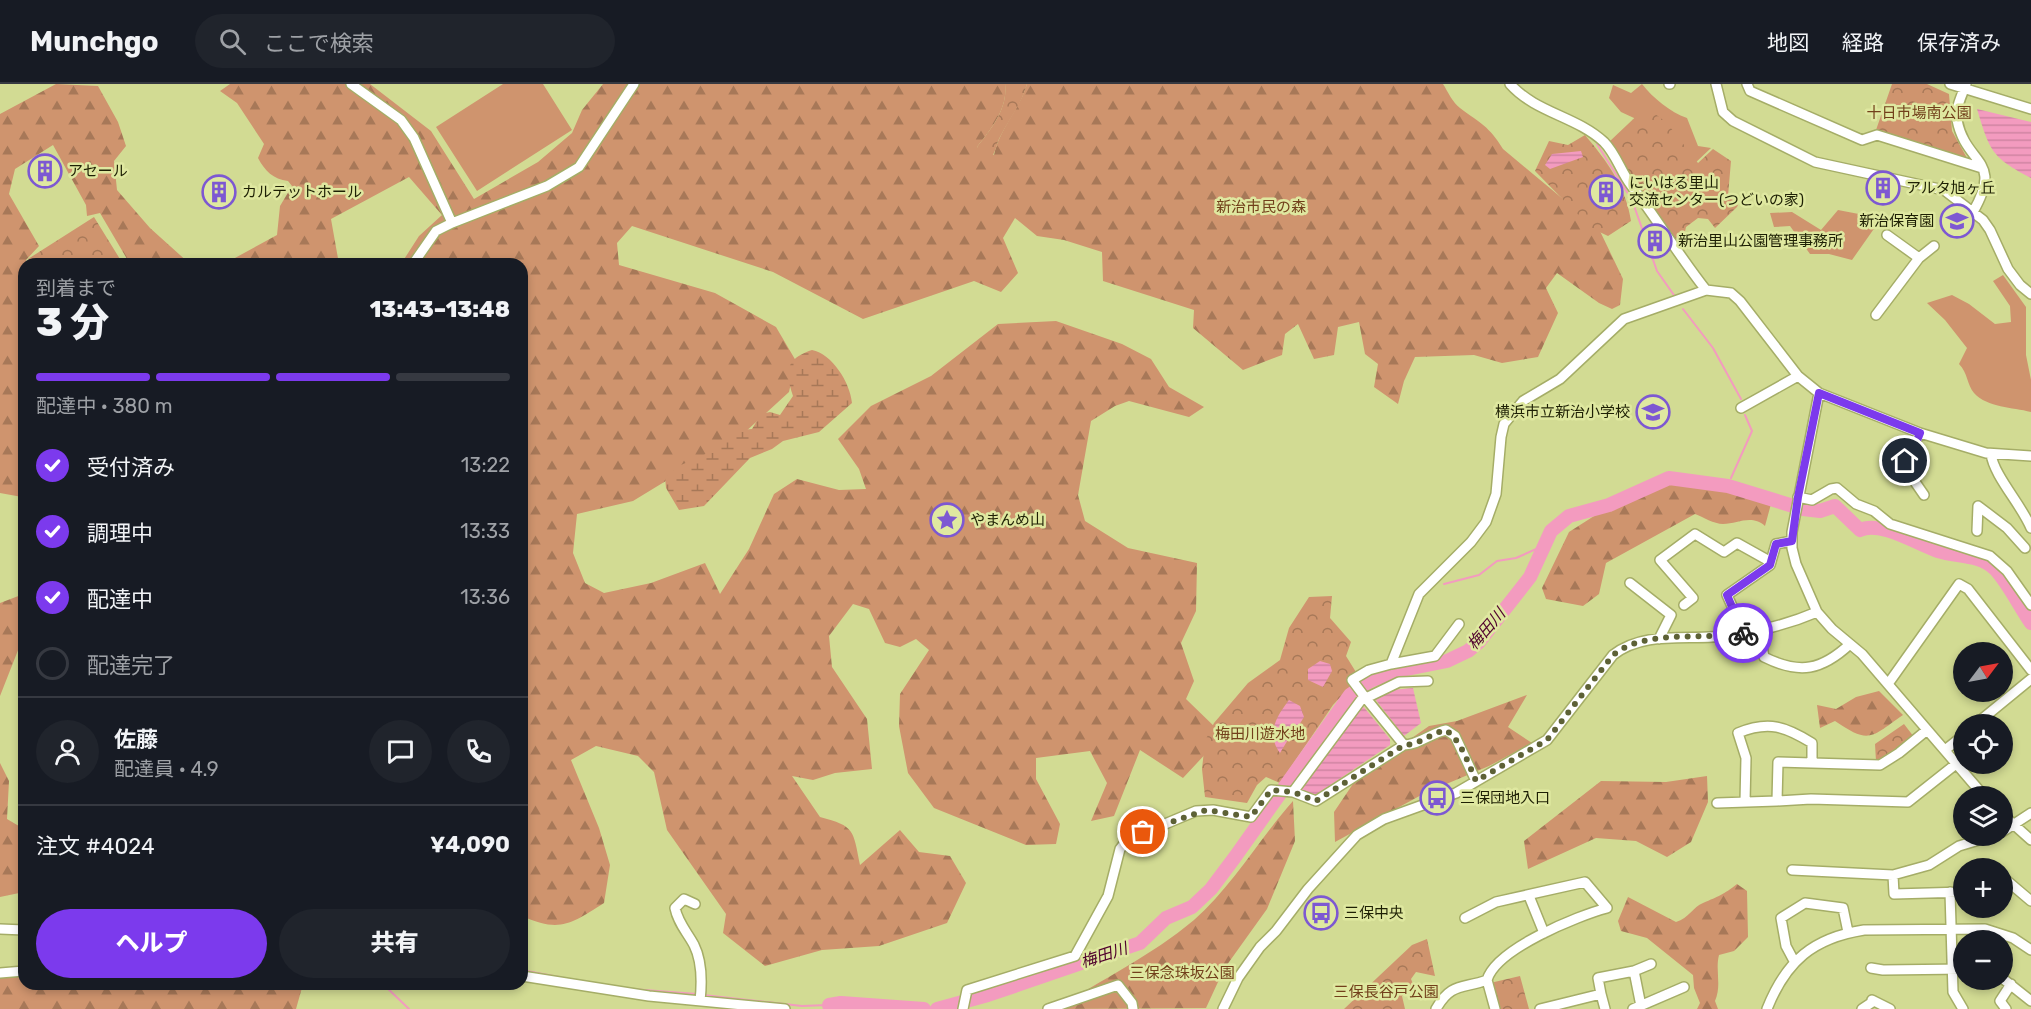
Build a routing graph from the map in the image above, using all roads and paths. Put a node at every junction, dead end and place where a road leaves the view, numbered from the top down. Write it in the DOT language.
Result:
graph roads {
  1 [pos="351,84"];
  2 [pos="634,84"];
  3 [pos="1510,84"];
  4 [pos="1717,84"];
  5 [pos="1747,84"];
  6 [pos="1950,84"];
  7 [pos="1965,86"];
  8 [pos="2031,109"];
  9 [pos="1982,168"];
  10 [pos="1973,212"];
  11 [pos="452,223"];
  12 [pos="1887,235"];
  13 [pos="1934,246"];
  14 [pos="417,258"];
  15 [pos="1919,258"];
  16 [pos="1706,290"];
  17 [pos="2031,294"];
  18 [pos="1876,315"];
  19 [pos="1798,376"];
  20 [pos="1819,393"];
  21 [pos="1741,408"];
  22 [pos="1920,433"];
  23 [pos="1991,454"];
  24 [pos="2031,456"];
  25 [pos="1924,495"];
  26 [pos="1798,498"];
  27 [pos="1975,526"];
  28 [pos="2031,528"];
  29 [pos="1792,541"];
  30 [pos="2025,548"];
  31 [pos="1771,562"];
  32 [pos="1630,583"];
  33 [pos="1684,604"];
  34 [pos="2031,605"];
  35 [pos="1816,612"];
  36 [pos="1459,624"];
  37 [pos="1759,630"];
  38 [pos="1744,633"];
  39 [pos="1659,639"];
  40 [pos="1850,644"];
  41 [pos="1392,664"];
  42 [pos="2031,670"];
  43 [pos="2031,679"];
  44 [pos="1428,681"];
  45 [pos="1888,684"];
  46 [pos="1364,696"];
  47 [pos="1988,714"];
  48 [pos="1926,729"];
  49 [pos="1953,744"];
  50 [pos="1404,745"];
  51 [pos="1945,750"];
  52 [pos="1953,760"];
  53 [pos="1812,763"];
  54 [pos="1953,766"];
  55 [pos="1965,774"];
  56 [pos="1476,781"];
  57 [pos="1975,786"];
  58 [pos="1292,792"];
  59 [pos="1777,801"];
  60 [pos="1745,802"];
  61 [pos="1717,803"];
  62 [pos="2031,813"];
  63 [pos="2013,823"];
  64 [pos="2016,826"];
  65 [pos="2013,827"];
  66 [pos="2031,840"];
  67 [pos="1959,846"];
  68 [pos="1792,870"];
  69 [pos="1893,875"];
  70 [pos="2013,886"];
  71 [pos="1950,892"];
  72 [pos="1529,896"];
  73 [pos="2031,901"];
  74 [pos="695,904"];
  75 [pos="1465,918"];
  76 [pos="0,929"];
  77 [pos="18,930"];
  78 [pos="1952,930"];
  79 [pos="1544,933"];
  80 [pos="1848,933"];
  81 [pos="2031,950"];
  82 [pos="1794,962"];
  83 [pos="1651,964"];
  84 [pos="1870,968"];
  85 [pos="1952,970"];
  86 [pos="1634,971"];
  87 [pos="18,972"];
  88 [pos="0,973"];
  89 [pos="528,977"];
  90 [pos="1486,980"];
  91 [pos="2013,986"];
  92 [pos="1684,987"];
  93 [pos="2004,990"];
  94 [pos="1601,994"];
  95 [pos="700,997"];
  96 [pos="2031,1000"];
  97 [pos="1565,1006"];
  98 [pos="1637,1007"];
  99 [pos="785,1009"];
  100 [pos="963,1009"];
  101 [pos="1048,1009"];
  102 [pos="1133,1009"];
  103 [pos="1223,1009"];
  104 [pos="1436,1009"];
  105 [pos="1495,1009"];
  106 [pos="1540,1009"];
  107 [pos="1605,1009"];
  108 [pos="1767,1009"];
  109 [pos="1862,1009"];
  110 [pos="1890,1009"];
  111 [pos="1963,1009"];
  112 [pos="2006,1009"];
  1 -- 11 [label="street"];
  2 -- 11 [label="street"];
  3 -- 16 [label="street"];
  4 -- 10 [label="street"];
  5 -- 9 [label="street"];
  6 -- 7 [label="street"];
  7 -- 8 [label="street"];
  7 -- 9 [label="street"];
  9 -- 10 [label="street"];
  10 -- 17 [label="street"];
  11 -- 14 [label="street"];
  12 -- 15 [label="street"];
  13 -- 15 [label="street"];
  15 -- 18 [label="street"];
  16 -- 19 [label="street"];
  16 -- 41 [label="street"];
  19 -- 20 [label="street"];
  19 -- 21 [label="street"];
  20 -- 22 [label="street"];
  20 -- 26 [label="street"];
  22 -- 23 [label="street"];
  22 -- 25 [label="street"];
  23 -- 24 [label="street"];
  23 -- 28 [label="street"];
  26 -- 29 [label="street"];
  26 -- 34 [label="street"];
  27 -- 30 [label="street"];
  29 -- 31 [label="street"];
  29 -- 35 [label="street"];
  31 -- 33 [label="street"];
  31 -- 38 [label="street"];
  32 -- 39 [label="street"];
  35 -- 37 [label="street"];
  35 -- 40 [label="street"];
  36 -- 41 [label="street"];
  37 -- 38 [label="street"];
  37 -- 40 [label="street"];
  38 -- 39 [label="street"];
  39 -- 56 [label="street"];
  40 -- 45 [label="street"];
  41 -- 46 [label="street"];
  42 -- 45 [label="street"];
  43 -- 47 [label="street"];
  44 -- 46 [label="street"];
  45 -- 48 [label="street"];
  46 -- 50 [label="street"];
  46 -- 58 [label="street"];
  48 -- 51 [label="street"];
  48 -- 53 [label="street"];
  49 -- 51 [label="street"];
  50 -- 56 [label="street"];
  50 -- 58 [label="street"];
  51 -- 52 [label="street"];
  53 -- 59 [label="street"];
  53 -- 60 [label="street"];
  54 -- 59 [label="street"];
  55 -- 57 [label="street"];
  56 -- 103 [label="street"];
  58 -- 100 [label="street"];
  59 -- 60 [label="street"];
  60 -- 61 [label="street"];
  62 -- 64 [label="street"];
  63 -- 64 [label="street"];
  64 -- 65 [label="street"];
  64 -- 66 [label="street"];
  67 -- 69 [label="street"];
  68 -- 69 [label="street"];
  69 -- 71 [label="street"];
  70 -- 73 [label="street"];
  71 -- 78 [label="street"];
  72 -- 75 [label="street"];
  72 -- 79 [label="street"];
  72 -- 79 [label="street"];
  74 -- 95 [label="street"];
  76 -- 77 [label="street"];
  78 -- 80 [label="street"];
  78 -- 81 [label="street"];
  78 -- 85 [label="street"];
  79 -- 90 [label="street"];
  80 -- 82 [label="street"];
  80 -- 82 [label="street"];
  82 -- 108 [label="street"];
  83 -- 86 [label="street"];
  84 -- 85 [label="street"];
  85 -- 111 [label="street"];
  86 -- 94 [label="street"];
  86 -- 98 [label="street"];
  87 -- 88 [label="street"];
  89 -- 95 [label="street"];
  90 -- 104 [label="street"];
  90 -- 105 [label="street"];
  91 -- 96 [label="street"];
  92 -- 98 [label="street"];
  93 -- 112 [label="street"];
  94 -- 97 [label="street"];
  94 -- 107 [label="street"];
  95 -- 99 [label="street"];
  97 -- 106 [label="street"];
  101 -- 102 [label="street"];
  109 -- 110 [label="street"];
}
